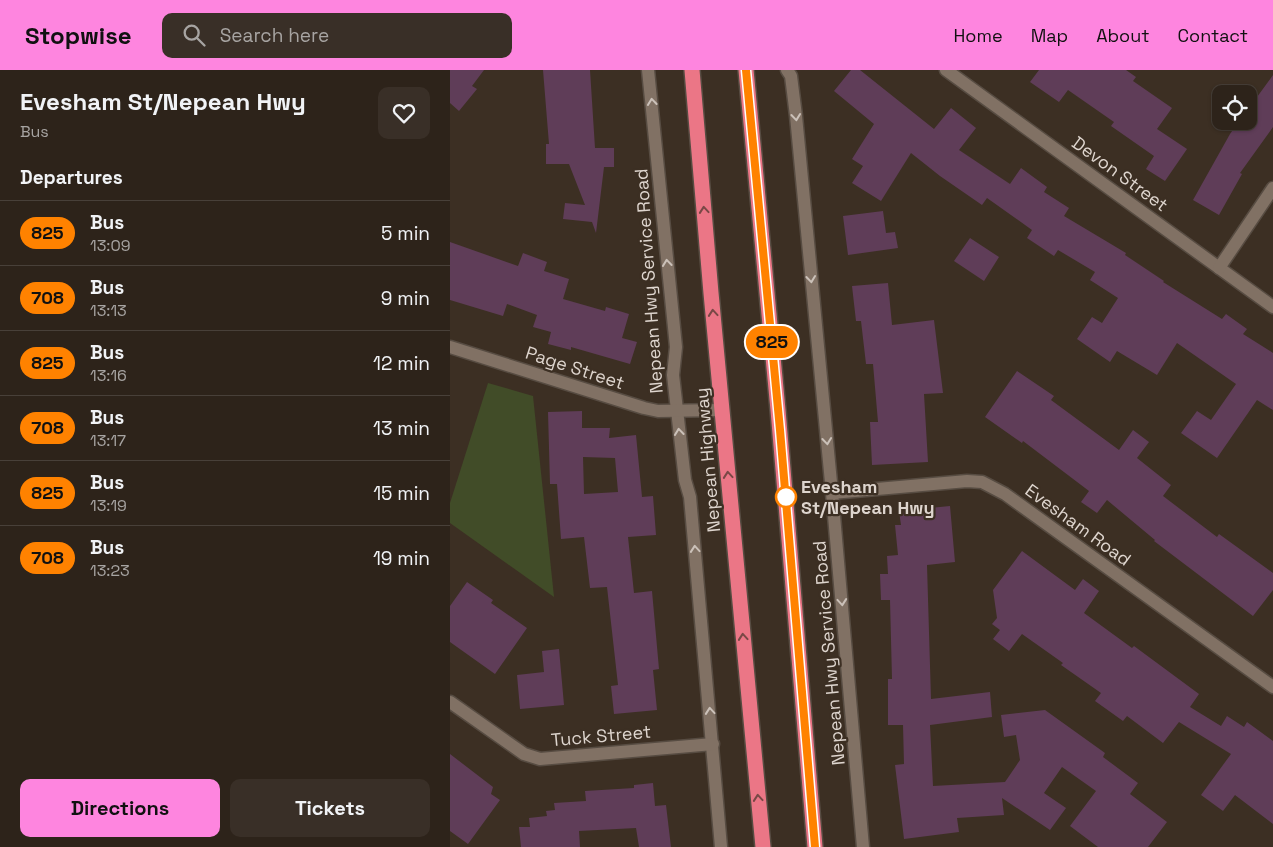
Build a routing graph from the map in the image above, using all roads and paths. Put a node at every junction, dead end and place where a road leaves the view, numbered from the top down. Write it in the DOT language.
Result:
graph roads {
  1 [pos="648,70"];
  2 [pos="692,70"];
  3 [pos="746,70"];
  4 [pos="787,70"];
  5 [pos="946,70"];
  6 [pos="1273,188"];
  7 [pos="1219,268"];
  8 [pos="1273,307"];
  9 [pos="450,346"];
  10 [pos="722,410"];
  11 [pos="677,411"];
  12 [pos="832,493"];
  13 [pos="1273,687"];
  14 [pos="450,702"];
  15 [pos="713,744"];
  16 [pos="721,847"];
  17 [pos="763,847"];
  18 [pos="815,847"];
  19 [pos="863,847"];
  11 -- 1 [label="street, Nepean Hwy Service Road, one-way"];
  10 -- 2 [label="highway, Nepean Highway, one-way"];
  3 -- 18 [label="highway"];
  4 -- 12 [label="street, Nepean Hwy Service Road, one-way"];
  5 -- 7 [label="street, Devon Street"];
  6 -- 7 [label="street"];
  7 -- 8 [label="street, Devon Street"];
  9 -- 11 [label="street, Page Street"];
  10 -- 11 [label="street, Page Street"];
  17 -- 10 [label="highway, Nepean Highway, one-way"];
  15 -- 11 [label="street, Nepean Hwy Service Road, one-way"];
  12 -- 13 [label="street, Evesham Road"];
  12 -- 19 [label="street, Nepean Hwy Service Road, one-way"];
  14 -- 15 [label="street, Tuck Street"];
  15 -- 16 [label="street, Nepean Hwy Service Road"];
}
